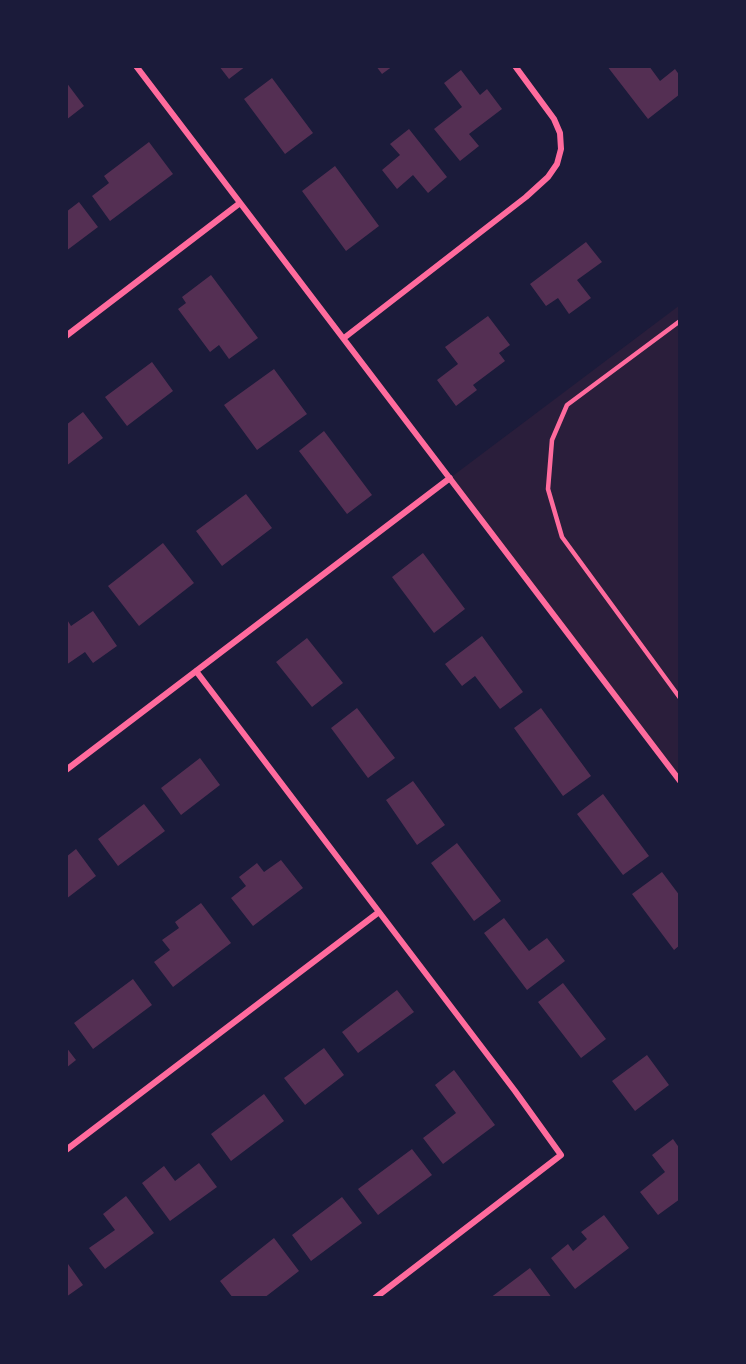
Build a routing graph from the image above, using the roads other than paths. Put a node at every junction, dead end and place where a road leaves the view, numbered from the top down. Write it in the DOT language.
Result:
graph roads {
  1 [pos="136,66"];
  2 [pos="515,66"];
  3 [pos="240,203"];
  4 [pos="680,321"];
  5 [pos="66,336"];
  6 [pos="344,338"];
  7 [pos="450,478"];
  8 [pos="196,671"];
  9 [pos="680,698"];
  10 [pos="66,770"];
  11 [pos="680,781"];
  12 [pos="379,912"];
  13 [pos="66,1150"];
  14 [pos="375,1298"];
  1 -- 3 [label="street"];
  2 -- 6 [label="street"];
  3 -- 5 [label="street"];
  3 -- 6 [label="street"];
  4 -- 9 [label="lane"];
  6 -- 7 [label="street"];
  7 -- 8 [label="street"];
  7 -- 11 [label="street"];
  8 -- 10 [label="street"];
  8 -- 12 [label="street"];
  12 -- 13 [label="street"];
  12 -- 14 [label="street"];
}
